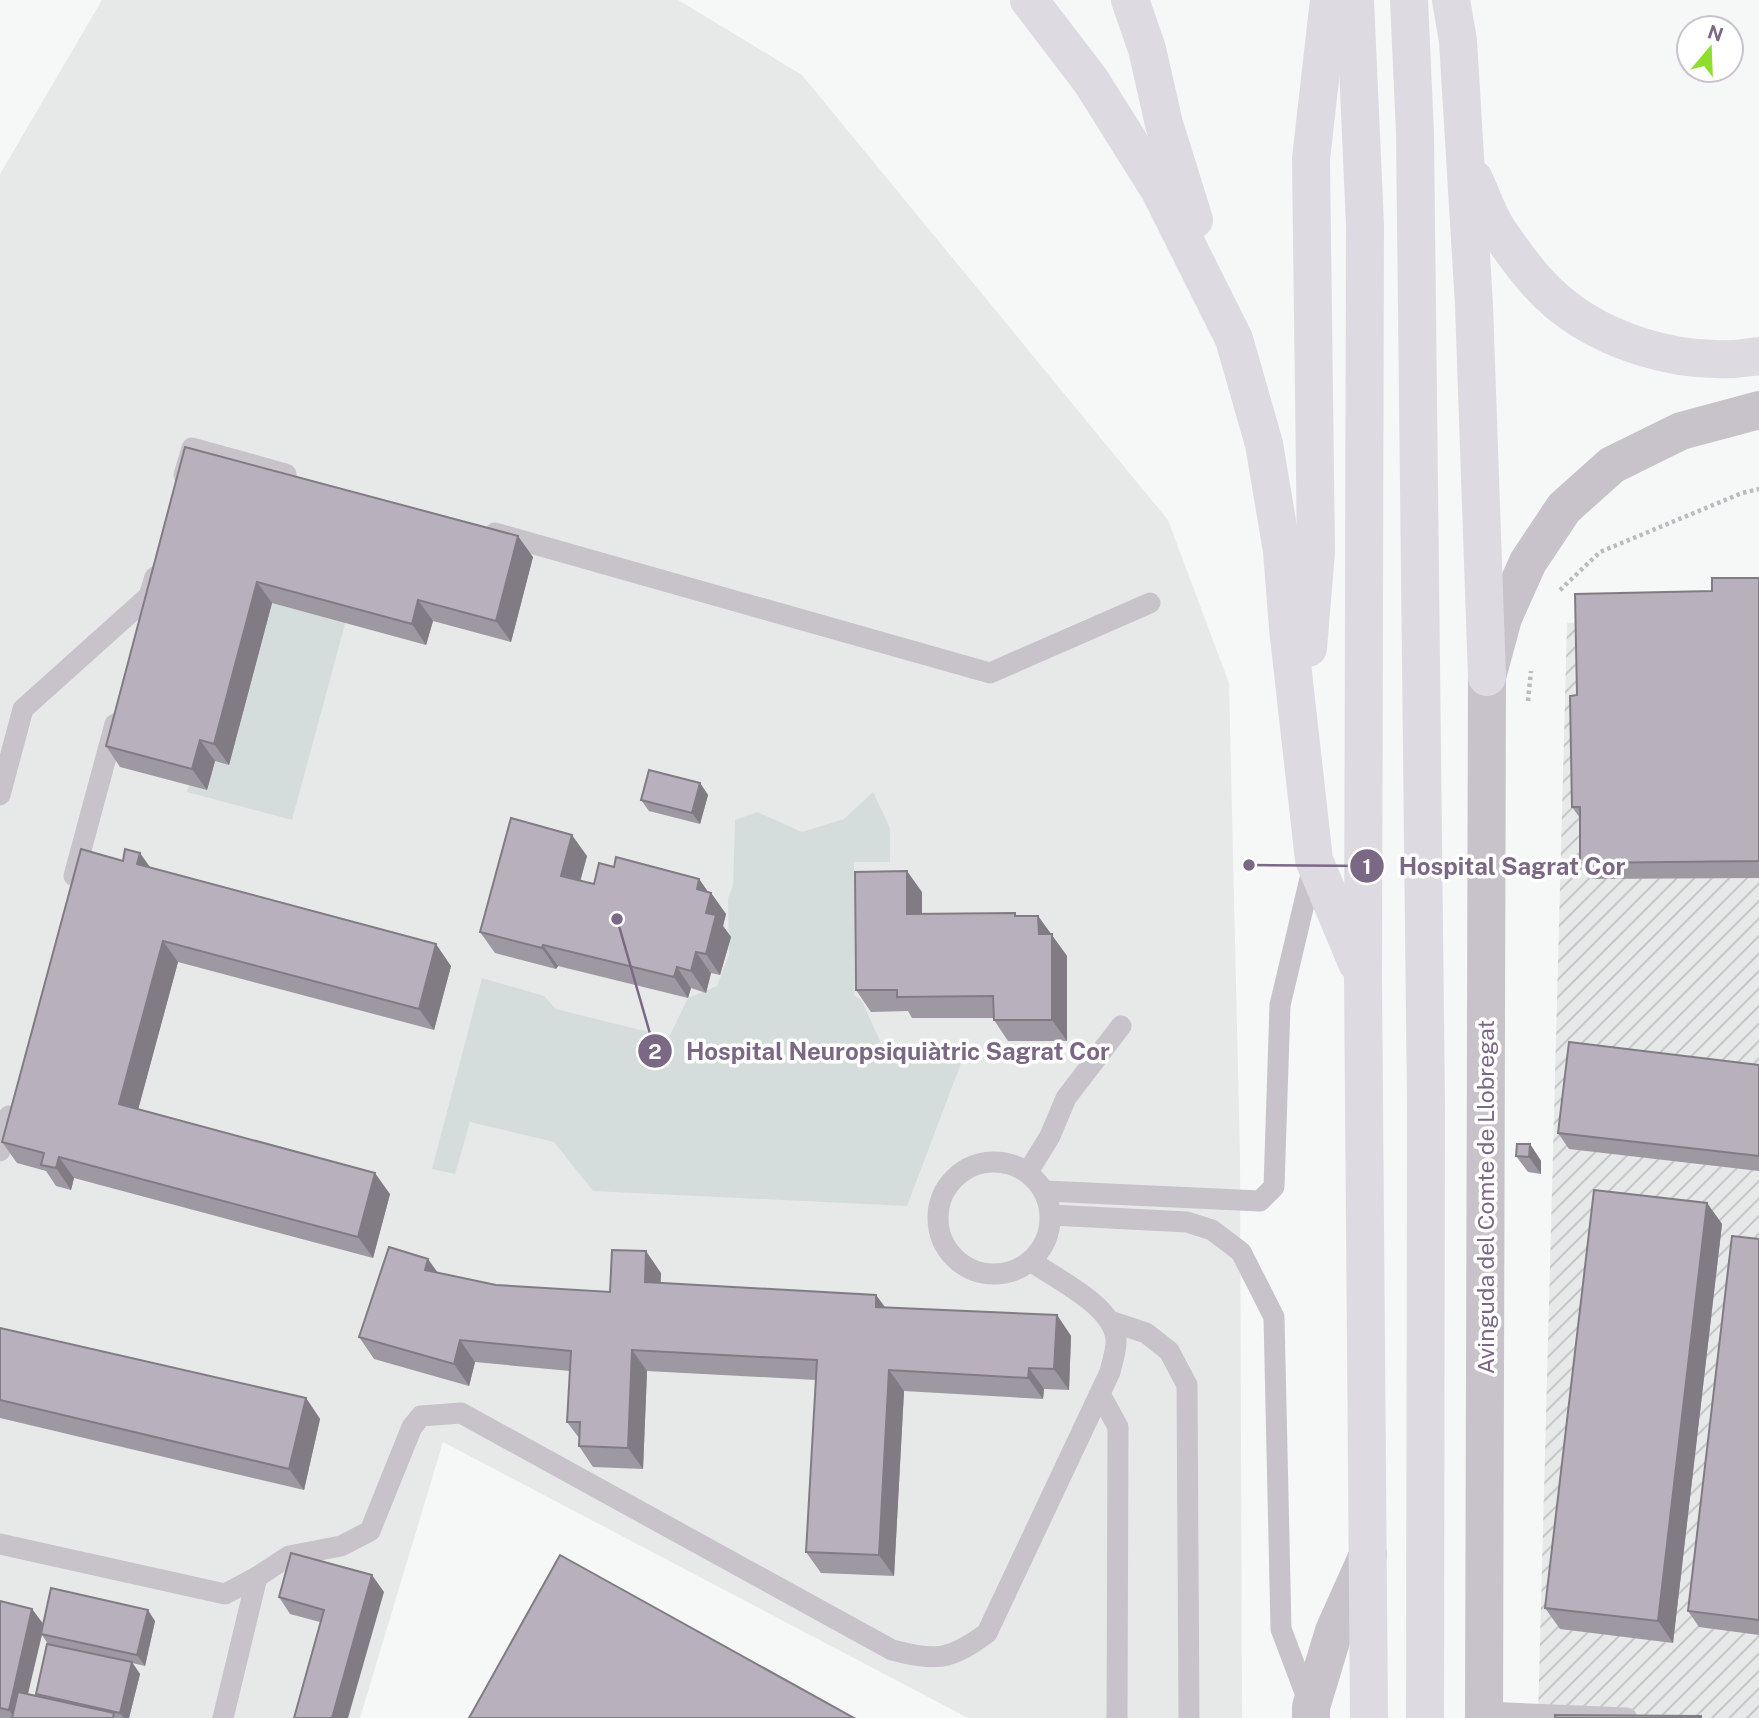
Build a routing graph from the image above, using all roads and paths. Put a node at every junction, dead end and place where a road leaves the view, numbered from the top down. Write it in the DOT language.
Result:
graph roads {
  1 [pos="1029,0"];
  2 [pos="1130,0"];
  3 [pos="1329,0"];
  4 [pos="1355,0"];
  5 [pos="1409,0"];
  6 [pos="1451,0"];
  7 [pos="1464,158"];
  8 [pos="1216,303"];
  9 [pos="1759,356"];
  10 [pos="1759,410"];
  11 [pos="312,482"];
  12 [pos="1759,489"];
  13 [pos="178,497"];
  14 [pos="472,527"];
  15 [pos="160,559"];
  16 [pos="149,596"];
  17 [pos="1553,596"];
  18 [pos="1150,603"];
  19 [pos="139,635"];
  20 [pos="1487,677"];
  21 [pos="121,702"];
  22 [pos="1300,739"];
  23 [pos="0,795"];
  24 [pos="1314,860"];
  25 [pos="68,900"];
  26 [pos="1363,979"];
  27 [pos="1121,1026"];
  28 [pos="14,1098"];
  29 [pos="0,1152"];
  30 [pos="1028,1171"];
  31 [pos="1045,1191"];
  32 [pos="1051,1215"];
  33 [pos="1032,1262"];
  34 [pos="1110,1321"];
  35 [pos="1100,1394"];
  36 [pos="0,1544"];
  37 [pos="1368,1555"];
  38 [pos="257,1577"];
  39 [pos="1311,1713"];
  40 [pos="1484,1715"];
  41 [pos="223,1718"];
  42 [pos="1116,1718"];
  43 [pos="1189,1718"];
  44 [pos="1369,1718"];
  45 [pos="1424,1718"];
  46 [pos="1627,1718"];
  1 -- 8 [label="highway"];
  2 -- 8 [label="highway"];
  3 -- 22 [label="highway"];
  4 -- 26 [label="highway"];
  5 -- 45 [label="highway"];
  6 -- 7 [label="highway"];
  7 -- 9 [label="highway"];
  7 -- 20 [label="highway"];
  8 -- 22 [label="highway"];
  10 -- 20 [label="street, Avinguda del Comte de Llobregat"];
  11 -- 13 [label="lane"];
  12 -- 17 [label="path"];
  14 -- 18 [label="lane"];
  15 -- 16 [label="lane"];
  16 -- 19 [label="lane"];
  16 -- 23 [label="lane"];
  20 -- 40 [label="street, Avinguda del Comte de Llobregat"];
  21 -- 25 [label="lane"];
  22 -- 24 [label="highway"];
  24 -- 26 [label="highway"];
  24 -- 31 [label="lane"];
  26 -- 37 [label="highway"];
  27 -- 30 [label="lane"];
  28 -- 29 [label="lane"];
  30 -- 31 [label="lane"];
  30 -- 33 [label="lane"];
  31 -- 32 [label="lane"];
  32 -- 33 [label="lane"];
  32 -- 39 [label="lane"];
  33 -- 34 [label="lane"];
  34 -- 35 [label="lane"];
  34 -- 43 [label="lane"];
  35 -- 38 [label="lane"];
  35 -- 42 [label="lane"];
  36 -- 38 [label="lane"];
  37 -- 39 [label="street"];
  37 -- 44 [label="highway"];
  38 -- 41 [label="lane"];
  40 -- 46 [label="lane"];
}
